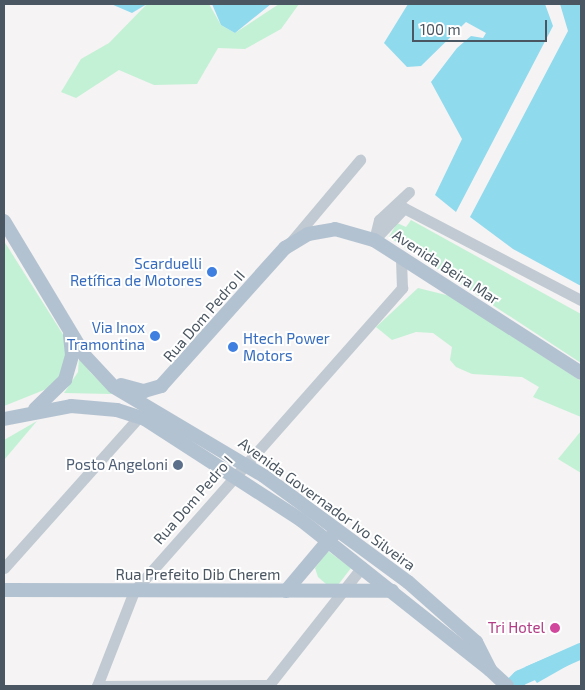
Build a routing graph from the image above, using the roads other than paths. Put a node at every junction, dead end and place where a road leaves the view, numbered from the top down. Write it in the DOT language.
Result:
graph roads {
  1 [pos="360,160"];
  2 [pos="409,192"];
  3 [pos="4,209"];
  4 [pos="4,221"];
  5 [pos="308,227"];
  6 [pos="15,234"];
  7 [pos="374,240"];
  8 [pos="285,248"];
  9 [pos="401,257"];
  10 [pos="581,300"];
  11 [pos="68,329"];
  12 [pos="581,373"];
  13 [pos="105,377"];
  14 [pos="25,414"];
  15 [pos="139,417"];
  16 [pos="4,419"];
  17 [pos="240,469"];
  18 [pos="333,535"];
  19 [pos="362,566"];
  20 [pos="4,568"];
  21 [pos="305,568"];
  22 [pos="4,590"];
  23 [pos="341,590"];
  24 [pos="134,591"];
  25 [pos="286,591"];
  26 [pos="320,591"];
  27 [pos="392,591"];
  28 [pos="498,678"];
  29 [pos="269,685"];
  30 [pos="97,686"];
  1 -- 5 [label="street"];
  2 -- 7 [label="street"];
  3 -- 6 [label="main road"];
  4 -- 6 [label="main road, Avenida Governador Ivo Silveira"];
  5 -- 7 [label="main road, Avenida Beira Mar"];
  5 -- 8 [label="main road, Avenida Beira Mar"];
  6 -- 11 [label="main road, Avenida Governador Ivo Silveira"];
  7 -- 9 [label="main road, Avenida Beira Mar"];
  7 -- 10 [label="street"];
  8 -- 13 [label="main road, Rua Dom Pedro II"];
  9 -- 12 [label="main road, Avenida Beira Mar"];
  9 -- 17 [label="street, Rua Dom Pedro I"];
  11 -- 13 [label="main road, Avenida Governador Ivo Silveira"];
  11 -- 14 [label="main road"];
  13 -- 17 [label="main road, Avenida Governador Ivo Silveira"];
  14 -- 15 [label="main road, Avenida Governador Ivo Silveira"];
  14 -- 16 [label="main road, Avenida Governador Ivo Silveira"];
  15 -- 17 [label="main road, Avenida Governador Ivo Silveira"];
  15 -- 20 [label="street"];
  17 -- 18 [label="main road, Avenida Governador Ivo Silveira"];
  17 -- 24 [label="street, Rua Dom Pedro I"];
  18 -- 19 [label="main road, Avenida Governador Ivo Silveira"];
  18 -- 21 [label="main road"];
  18 -- 28 [label="main road, Avenida Governador Ivo Silveira"];
  19 -- 23 [label="street"];
  19 -- 27 [label="main road, Avenida Governador Ivo Silveira"];
  21 -- 25 [label="main road"];
  21 -- 26 [label="main road"];
  22 -- 24 [label="main road, Rua Prefeito Dib Cherem"];
  23 -- 26 [label="main road, Rua Prefeito Dib Cherem"];
  23 -- 27 [label="main road, Rua Prefeito Dib Cherem"];
  23 -- 29 [label="street"];
  24 -- 25 [label="main road, Rua Prefeito Dib Cherem"];
  24 -- 30 [label="street, Rua Dom Pedro I"];
  25 -- 26 [label="main road, Rua Prefeito Dib Cherem"];
  27 -- 28 [label="main road, Avenida Governador Ivo Silveira"];
  29 -- 30 [label="street"];
}
